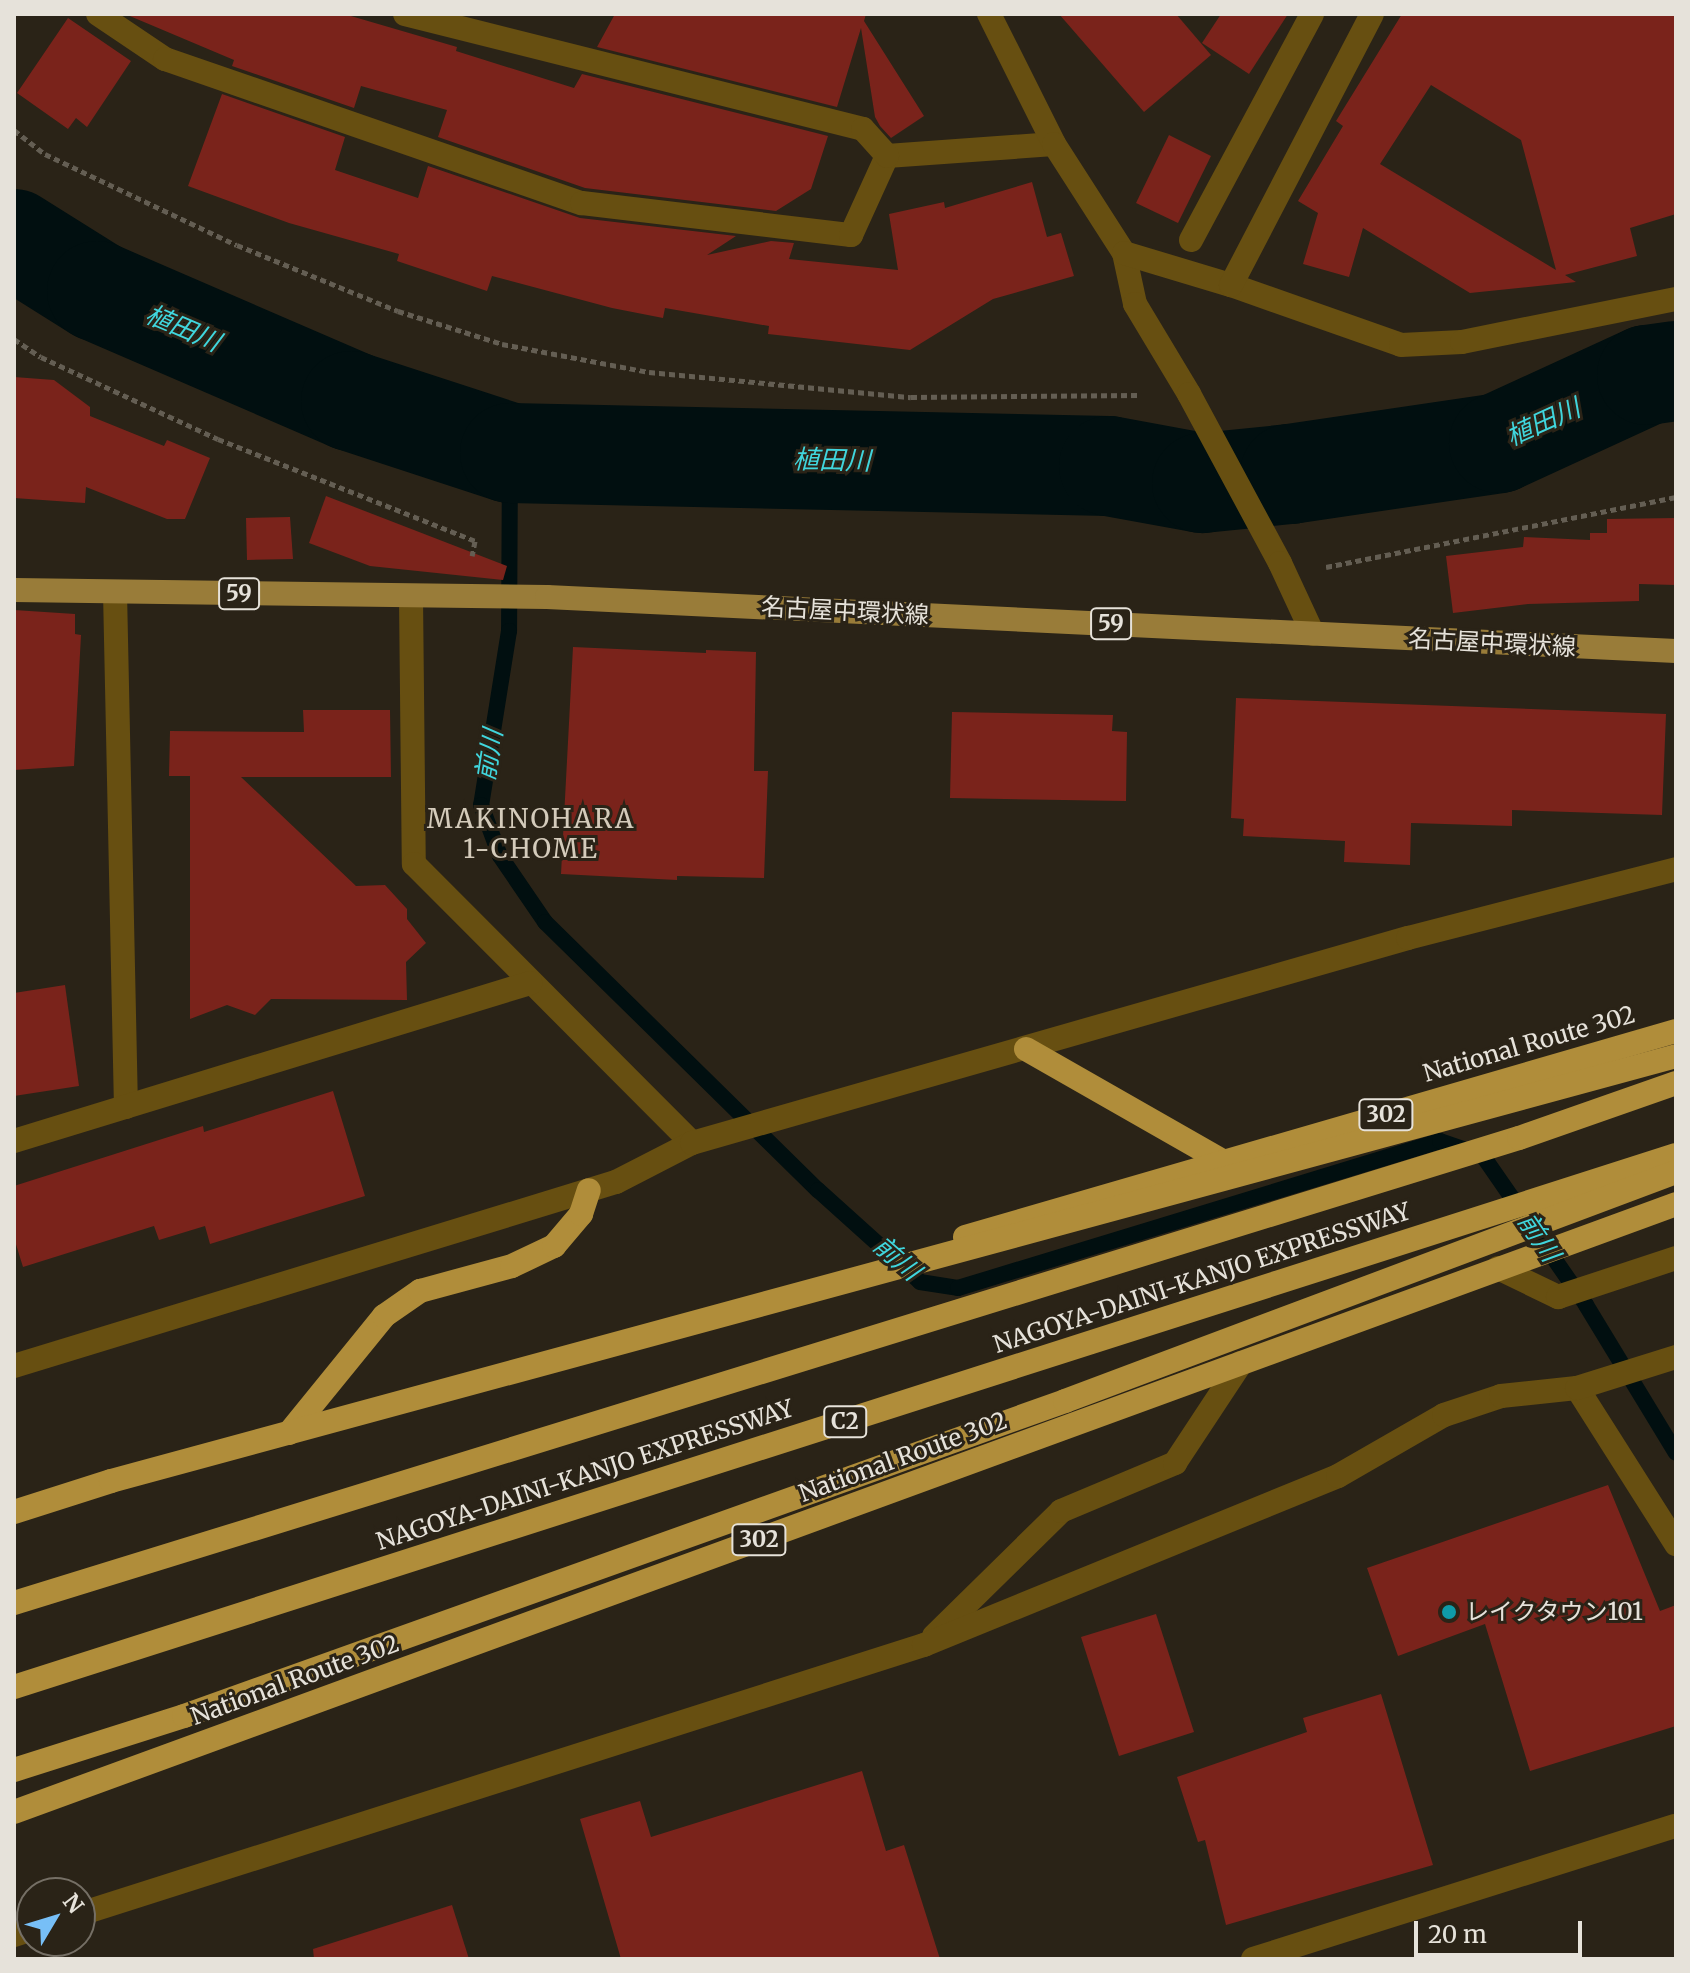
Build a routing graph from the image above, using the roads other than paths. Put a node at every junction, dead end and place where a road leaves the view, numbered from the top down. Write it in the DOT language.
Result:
graph roads {
  1 [pos="98,14"];
  2 [pos="405,14"];
  3 [pos="989,14"];
  4 [pos="1312,14"];
  5 [pos="1372,14"];
  6 [pos="1054,144"];
  7 [pos="887,156"];
  8 [pos="1191,240"];
  9 [pos="1124,253"];
  10 [pos="1231,285"];
  11 [pos="1676,299"];
  12 [pos="14,590"];
  13 [pos="115,592"];
  14 [pos="411,597"];
  15 [pos="1313,634"];
  16 [pos="1676,651"];
  17 [pos="1676,869"];
  18 [pos="530,983"];
  19 [pos="1676,1031"];
  20 [pos="1026,1049"];
  21 [pos="1676,1056"];
  22 [pos="1676,1083"];
  23 [pos="126,1107"];
  24 [pos="14,1141"];
  25 [pos="692,1143"];
  26 [pos="1676,1155"];
  27 [pos="1224,1162"];
  28 [pos="1676,1172"];
  29 [pos="589,1190"];
  30 [pos="1676,1204"];
  31 [pos="1676,1258"];
  32 [pos="1500,1268"];
  33 [pos="1671,1359"];
  34 [pos="1241,1363"];
  35 [pos="14,1366"];
  36 [pos="1577,1388"];
  37 [pos="289,1433"];
  38 [pos="14,1512"];
  39 [pos="1676,1544"];
  40 [pos="14,1603"];
  41 [pos="924,1645"];
  42 [pos="14,1687"];
  43 [pos="14,1770"];
  44 [pos="14,1812"];
  45 [pos="1676,1826"];
  46 [pos="96,1909"];
  47 [pos="1306,1952"];
  48 [pos="1253,1959"];
  1 -- 7 [label="street"];
  2 -- 7 [label="street"];
  3 -- 6 [label="street"];
  4 -- 8 [label="street"];
  5 -- 10 [label="street"];
  6 -- 7 [label="street"];
  6 -- 9 [label="street"];
  9 -- 10 [label="street"];
  9 -- 15 [label="street"];
  10 -- 11 [label="street"];
  12 -- 13 [label="main road, 名古屋中環状線 / 59"];
  13 -- 14 [label="main road, 名古屋中環状線 / 59"];
  13 -- 23 [label="street"];
  14 -- 15 [label="main road, 名古屋中環状線 / 59"];
  14 -- 18 [label="street"];
  15 -- 16 [label="main road, 名古屋中環状線 / 59"];
  17 -- 20 [label="street"];
  18 -- 23 [label="street"];
  18 -- 25 [label="street"];
  19 -- 27 [label="highway, National Route 302 / 302"];
  20 -- 25 [label="street"];
  20 -- 27 [label="highway"];
  21 -- 38 [label="highway, bridge"];
  22 -- 40 [label="highway, NAGOYA-DAINI-KANJO EXPRESSWAY"];
  23 -- 24 [label="street"];
  25 -- 29 [label="street"];
  26 -- 42 [label="highway, NAGOYA-DAINI-KANJO EXPRESSWAY / C2"];
  27 -- 37 [label="highway, National Route 302 / 302"];
  28 -- 43 [label="highway"];
  29 -- 35 [label="street"];
  29 -- 37 [label="highway"];
  30 -- 32 [label="highway, National Route 302 / 302"];
  31 -- 32 [label="street"];
  32 -- 34 [label="highway, National Route 302 / 302"];
  33 -- 36 [label="street"];
  34 -- 41 [label="street"];
  34 -- 44 [label="highway, National Route 302 / 302"];
  36 -- 39 [label="street"];
  36 -- 41 [label="street"];
  37 -- 38 [label="highway, National Route 302 / 302"];
  41 -- 46 [label="street"];
  45 -- 47 [label="street"];
  47 -- 48 [label="street"];
}
